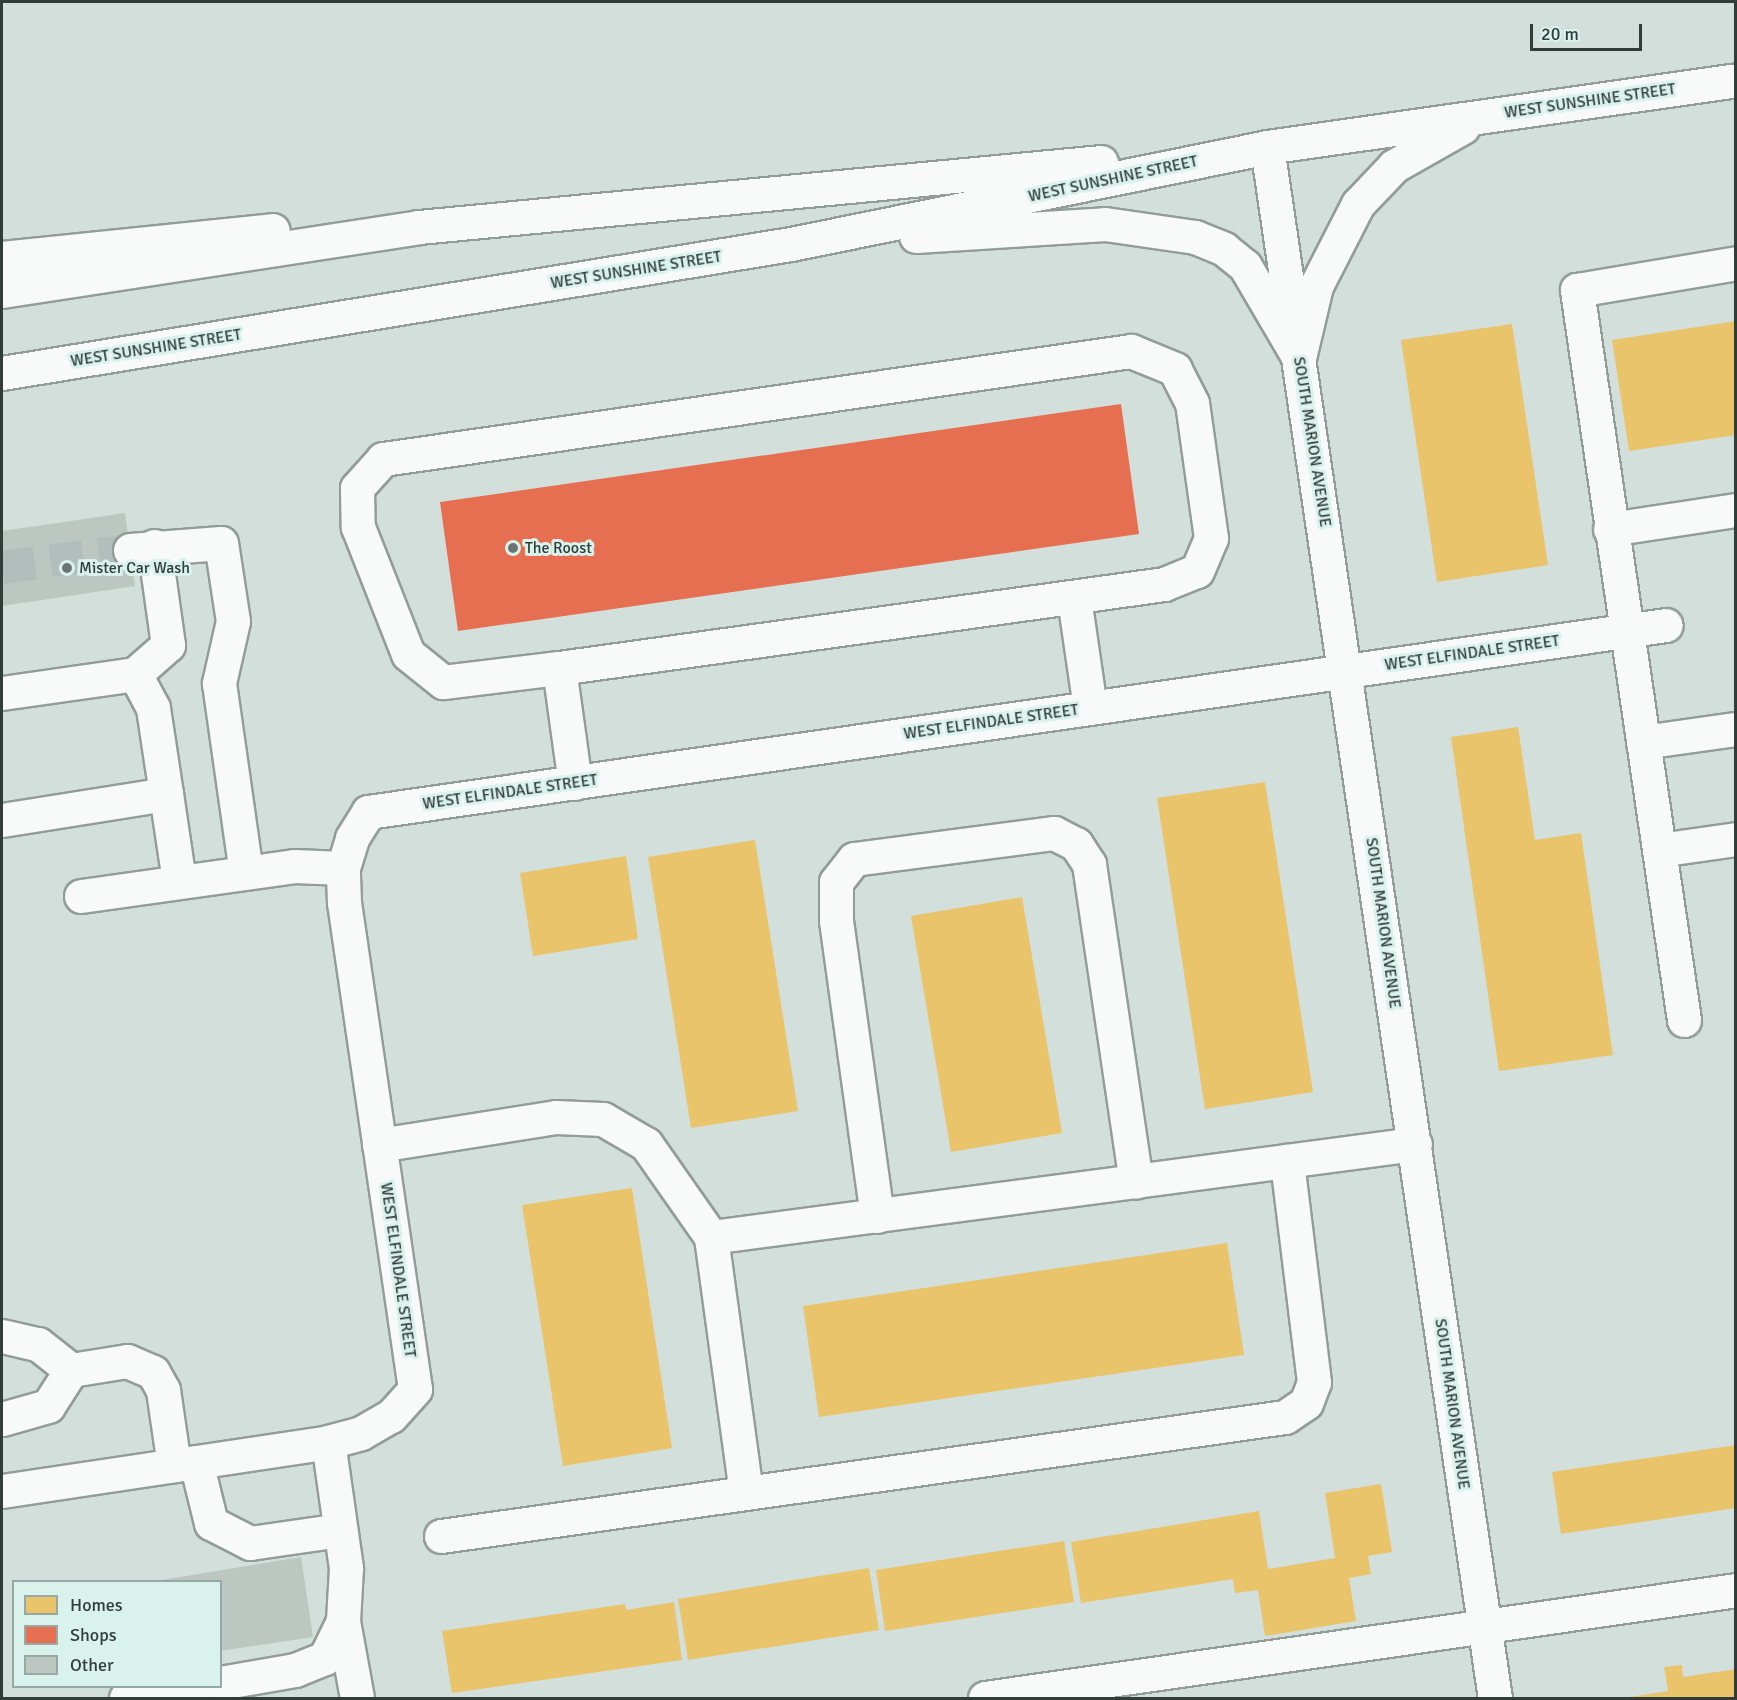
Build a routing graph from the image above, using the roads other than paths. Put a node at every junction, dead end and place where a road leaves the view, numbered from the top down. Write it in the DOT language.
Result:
graph roads {
  1 [pos="1736,80"];
  2 [pos="1486,116"];
  3 [pos="1267,147"];
  4 [pos="419,227"];
  5 [pos="792,244"];
  6 [pos="2,258"];
  7 [pos="1736,263"];
  8 [pos="2,291"];
  9 [pos="1299,358"];
  10 [pos="2,373"];
  11 [pos="1736,510"];
  12 [pos="1610,529"];
  13 [pos="1074,598"];
  14 [pos="1666,625"];
  15 [pos="1626,631"];
  16 [pos="559,668"];
  17 [pos="1346,671"];
  18 [pos="135,674"];
  19 [pos="2,693"];
  20 [pos="1090,708"];
  21 [pos="1736,729"];
  22 [pos="1643,742"];
  23 [pos="575,783"];
  24 [pos="166,794"];
  25 [pos="2,820"];
  26 [pos="1736,839"];
  27 [pos="1659,850"];
  28 [pos="343,868"];
  29 [pos="246,872"];
  30 [pos="180,881"];
  31 [pos="81,896"];
  32 [pos="1684,1020"];
  33 [pos="1415,1144"];
  34 [pos="379,1145"];
  35 [pos="1287,1161"];
  36 [pos="1136,1182"];
  37 [pos="877,1216"];
  38 [pos="711,1238"];
  39 [pos="2,1336"];
  40 [pos="71,1370"];
  41 [pos="2,1419"];
  42 [pos="328,1442"];
  43 [pos="185,1464"];
  44 [pos="2,1491"];
  45 [pos="746,1493"];
  46 [pos="340,1530"];
  47 [pos="441,1536"];
  48 [pos="1736,1590"];
  49 [pos="343,1621"];
  50 [pos="1484,1625"];
  51 [pos="222,1683"];
  52 [pos="185,1688"];
  53 [pos="126,1698"];
  54 [pos="357,1698"];
  55 [pos="985,1698"];
  56 [pos="1495,1698"];
  1 -- 2 [label="street, WEST SUNSHINE STREET"];
  2 -- 3 [label="street, WEST SUNSHINE STREET"];
  2 -- 9 [label="street"];
  3 -- 4 [label="street, WEST SUNSHINE STREET"];
  3 -- 5 [label="street, WEST SUNSHINE STREET"];
  3 -- 9 [label="street, SOUTH MARION AVENUE"];
  4 -- 6 [label="street"];
  4 -- 8 [label="street, WEST SUNSHINE STREET"];
  5 -- 9 [label="street"];
  5 -- 10 [label="street, WEST SUNSHINE STREET"];
  7 -- 12 [label="street"];
  9 -- 17 [label="street, SOUTH MARION AVENUE"];
  11 -- 12 [label="street"];
  12 -- 15 [label="street"];
  13 -- 16 [label="street"];
  13 -- 16 [label="street"];
  13 -- 20 [label="street"];
  14 -- 15 [label="street, WEST ELFINDALE STREET"];
  15 -- 17 [label="street, WEST ELFINDALE STREET"];
  15 -- 22 [label="street"];
  16 -- 23 [label="street"];
  17 -- 20 [label="street, WEST ELFINDALE STREET"];
  17 -- 33 [label="street, SOUTH MARION AVENUE"];
  18 -- 19 [label="street"];
  18 -- 24 [label="street"];
  18 -- 29 [label="street"];
  20 -- 23 [label="street, WEST ELFINDALE STREET"];
  21 -- 22 [label="street"];
  22 -- 27 [label="street"];
  23 -- 28 [label="street, WEST ELFINDALE STREET"];
  24 -- 25 [label="street"];
  24 -- 30 [label="street"];
  26 -- 27 [label="street"];
  27 -- 32 [label="street"];
  28 -- 29 [label="street"];
  28 -- 34 [label="street, WEST ELFINDALE STREET"];
  29 -- 30 [label="street"];
  30 -- 31 [label="street"];
  33 -- 35 [label="street"];
  33 -- 50 [label="street, SOUTH MARION AVENUE"];
  34 -- 38 [label="street"];
  34 -- 42 [label="street, WEST ELFINDALE STREET"];
  35 -- 36 [label="street"];
  35 -- 45 [label="street"];
  36 -- 37 [label="street"];
  36 -- 37 [label="street"];
  37 -- 38 [label="street"];
  38 -- 45 [label="street"];
  39 -- 40 [label="street"];
  40 -- 41 [label="street"];
  40 -- 43 [label="street"];
  42 -- 43 [label="street, WEST ELFINDALE STREET"];
  42 -- 46 [label="street"];
  43 -- 44 [label="street, WEST ELFINDALE STREET"];
  43 -- 46 [label="street"];
  45 -- 47 [label="street"];
  46 -- 49 [label="street"];
  48 -- 50 [label="street"];
  49 -- 51 [label="street"];
  49 -- 54 [label="street"];
  50 -- 55 [label="street"];
  50 -- 56 [label="street, SOUTH MARION AVENUE"];
  52 -- 53 [label="street"];
}
